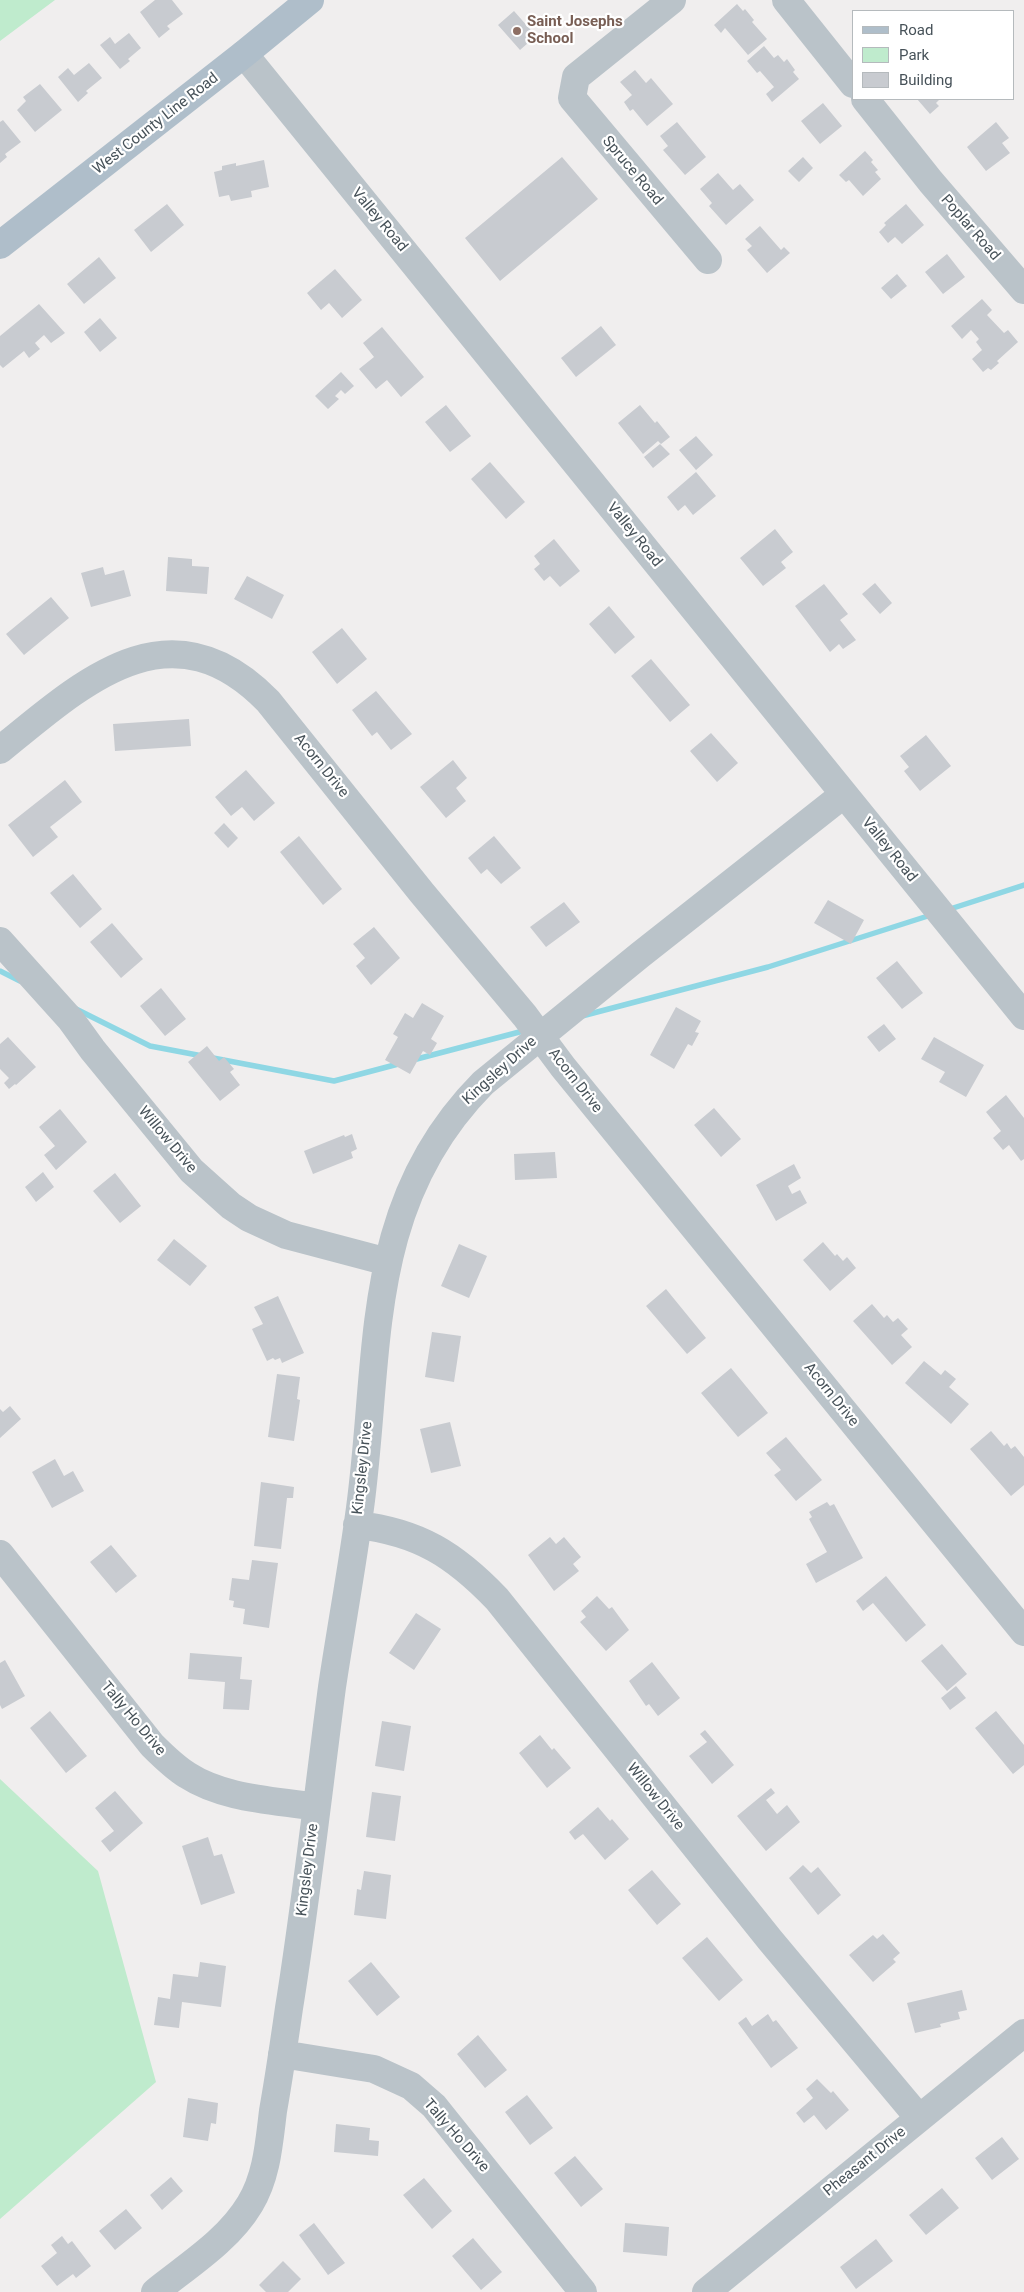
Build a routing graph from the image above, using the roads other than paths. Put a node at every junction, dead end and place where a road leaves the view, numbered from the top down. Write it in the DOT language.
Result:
graph roads {
  1 [pos="310,0"];
  2 [pos="672,0"];
  3 [pos="786,0"];
  4 [pos="244,54"];
  5 [pos="852,83"];
  6 [pos="866,100"];
  7 [pos="0,246"];
  8 [pos="708,260"];
  9 [pos="1024,290"];
  10 [pos="0,750"];
  11 [pos="843,795"];
  12 [pos="0,941"];
  13 [pos="1024,1016"];
  14 [pos="540,1035"];
  15 [pos="388,1262"];
  16 [pos="357,1525"];
  17 [pos="0,1554"];
  18 [pos="1024,1632"];
  19 [pos="316,1807"];
  20 [pos="1024,2033"];
  21 [pos="282,2054"];
  22 [pos="920,2118"];
  23 [pos="155,2292"];
  24 [pos="583,2292"];
  25 [pos="706,2292"];
  1 -- 4 [label="main road, West County Line Road"];
  2 -- 8 [label="street, Spruce Road"];
  3 -- 5 [label="street"];
  4 -- 7 [label="main road, West County Line Road"];
  4 -- 11 [label="street, Valley Road"];
  6 -- 9 [label="street, Poplar Road"];
  10 -- 14 [label="street, Acorn Drive"];
  11 -- 13 [label="street, Valley Road"];
  11 -- 14 [label="street, Kingsley Drive"];
  12 -- 15 [label="street, Willow Drive"];
  14 -- 15 [label="street, Kingsley Drive"];
  14 -- 18 [label="street, Acorn Drive"];
  15 -- 16 [label="street, Kingsley Drive"];
  16 -- 19 [label="street, Kingsley Drive"];
  16 -- 22 [label="street, Willow Drive"];
  17 -- 19 [label="street, Tally Ho Drive"];
  19 -- 21 [label="street, Kingsley Drive"];
  20 -- 22 [label="street, Pheasant Drive"];
  21 -- 23 [label="street, Kingsley Drive"];
  21 -- 24 [label="street, Tally Ho Drive"];
  22 -- 25 [label="street, Pheasant Drive"];
}
